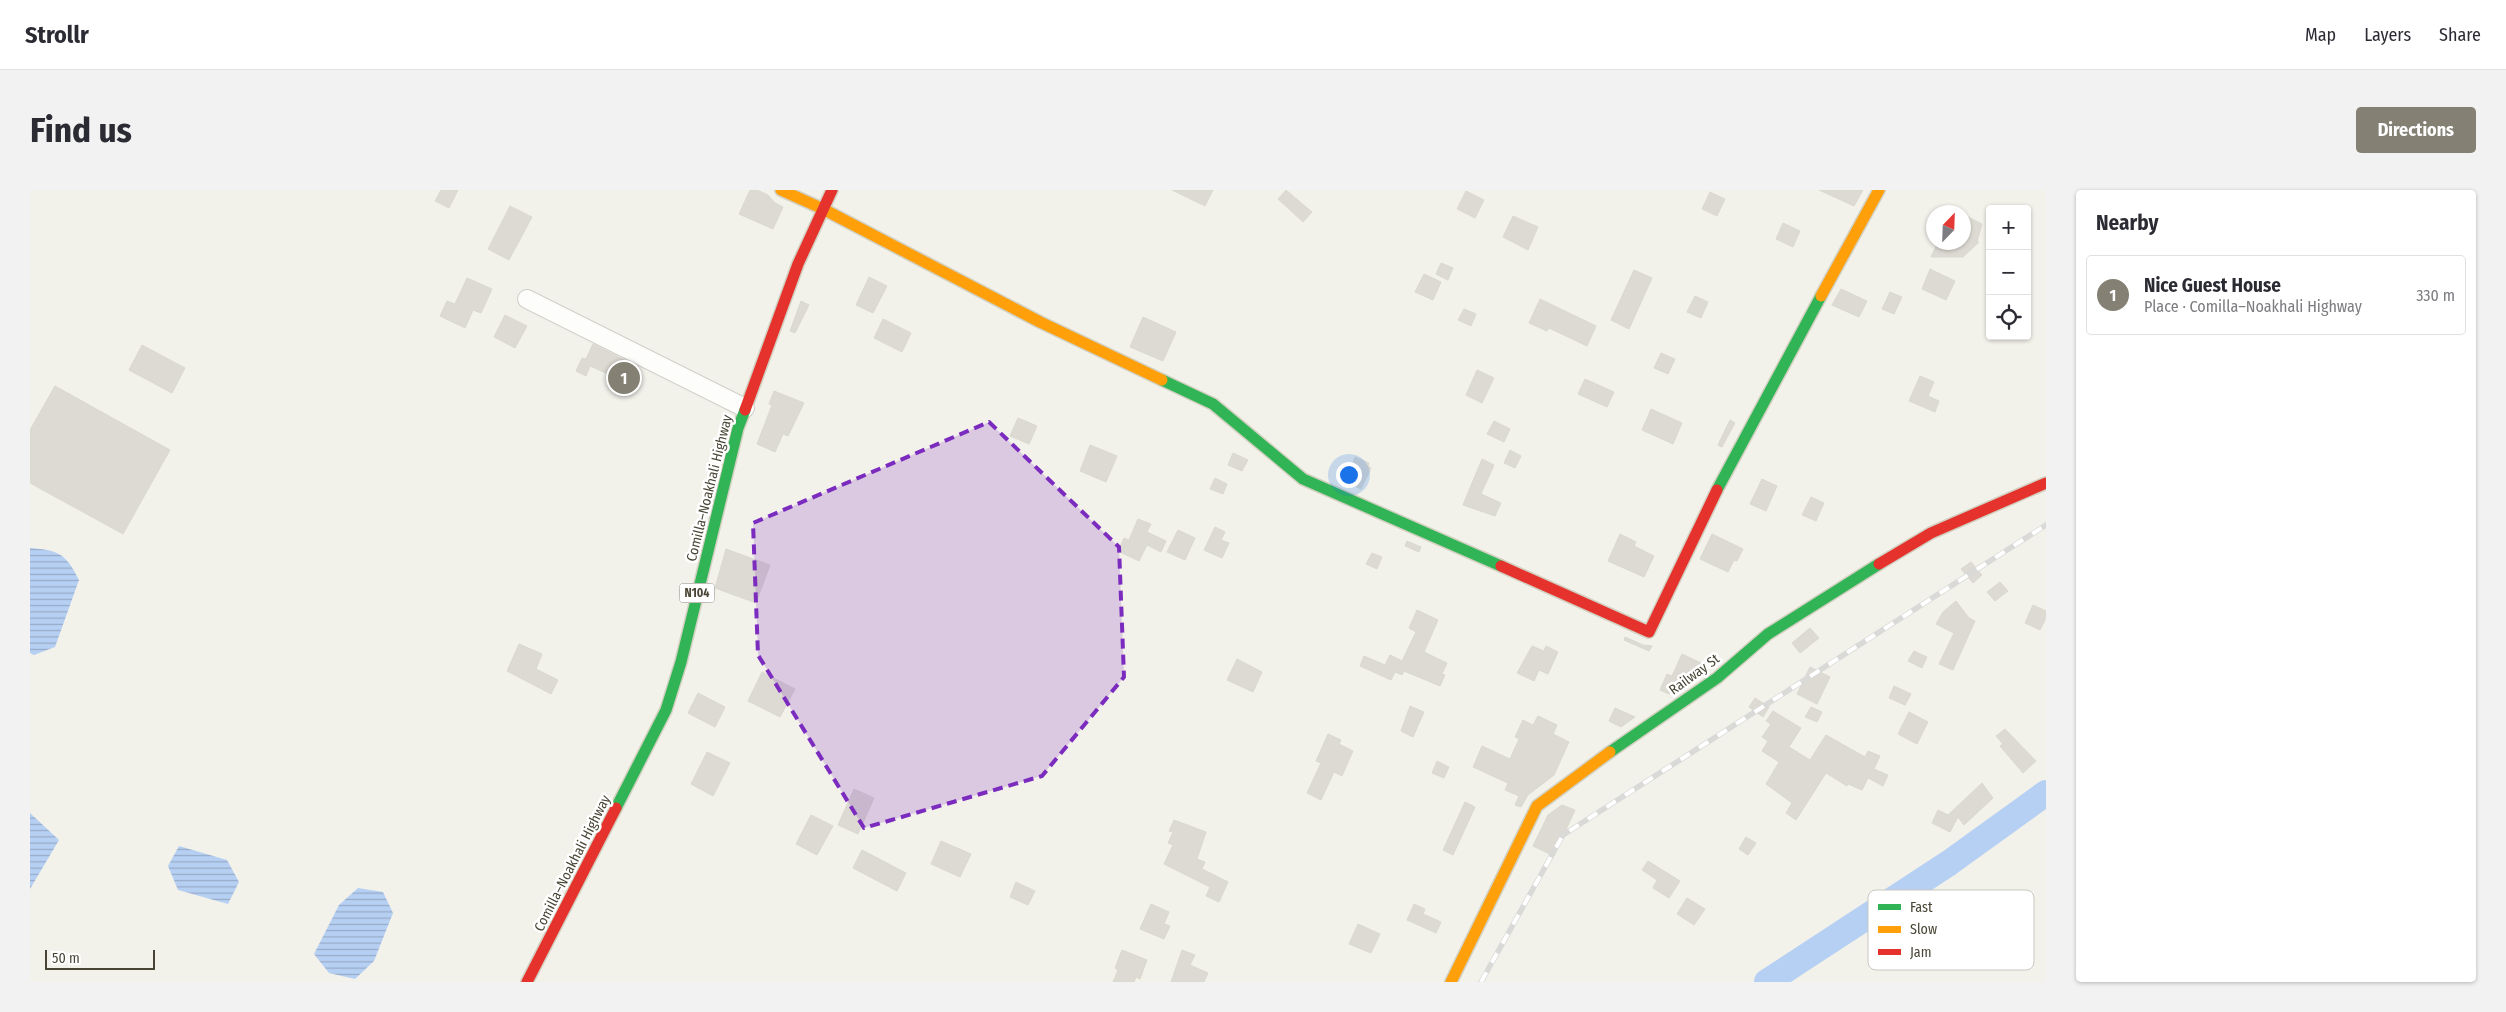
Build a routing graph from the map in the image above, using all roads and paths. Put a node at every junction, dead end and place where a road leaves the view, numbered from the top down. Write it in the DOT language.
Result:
graph roads {
  1 [pos="781,190"];
  2 [pos="832,190"];
  3 [pos="1879,190"];
  4 [pos="822,208"];
  5 [pos="527,299"];
  6 [pos="745,408"];
  7 [pos="2046,483"];
  8 [pos="527,982"];
  9 [pos="1451,982"];
  1 -- 4 [label="main road"];
  2 -- 4 [label="main road, Comilla–Noakhali Highway / N104"];
  3 -- 4 [label="main road"];
  4 -- 6 [label="main road, Comilla–Noakhali Highway / N104"];
  5 -- 6 [label="street"];
  6 -- 8 [label="main road, Comilla–Noakhali Highway / N104"];
  7 -- 9 [label="main road, Railway St"];
}
